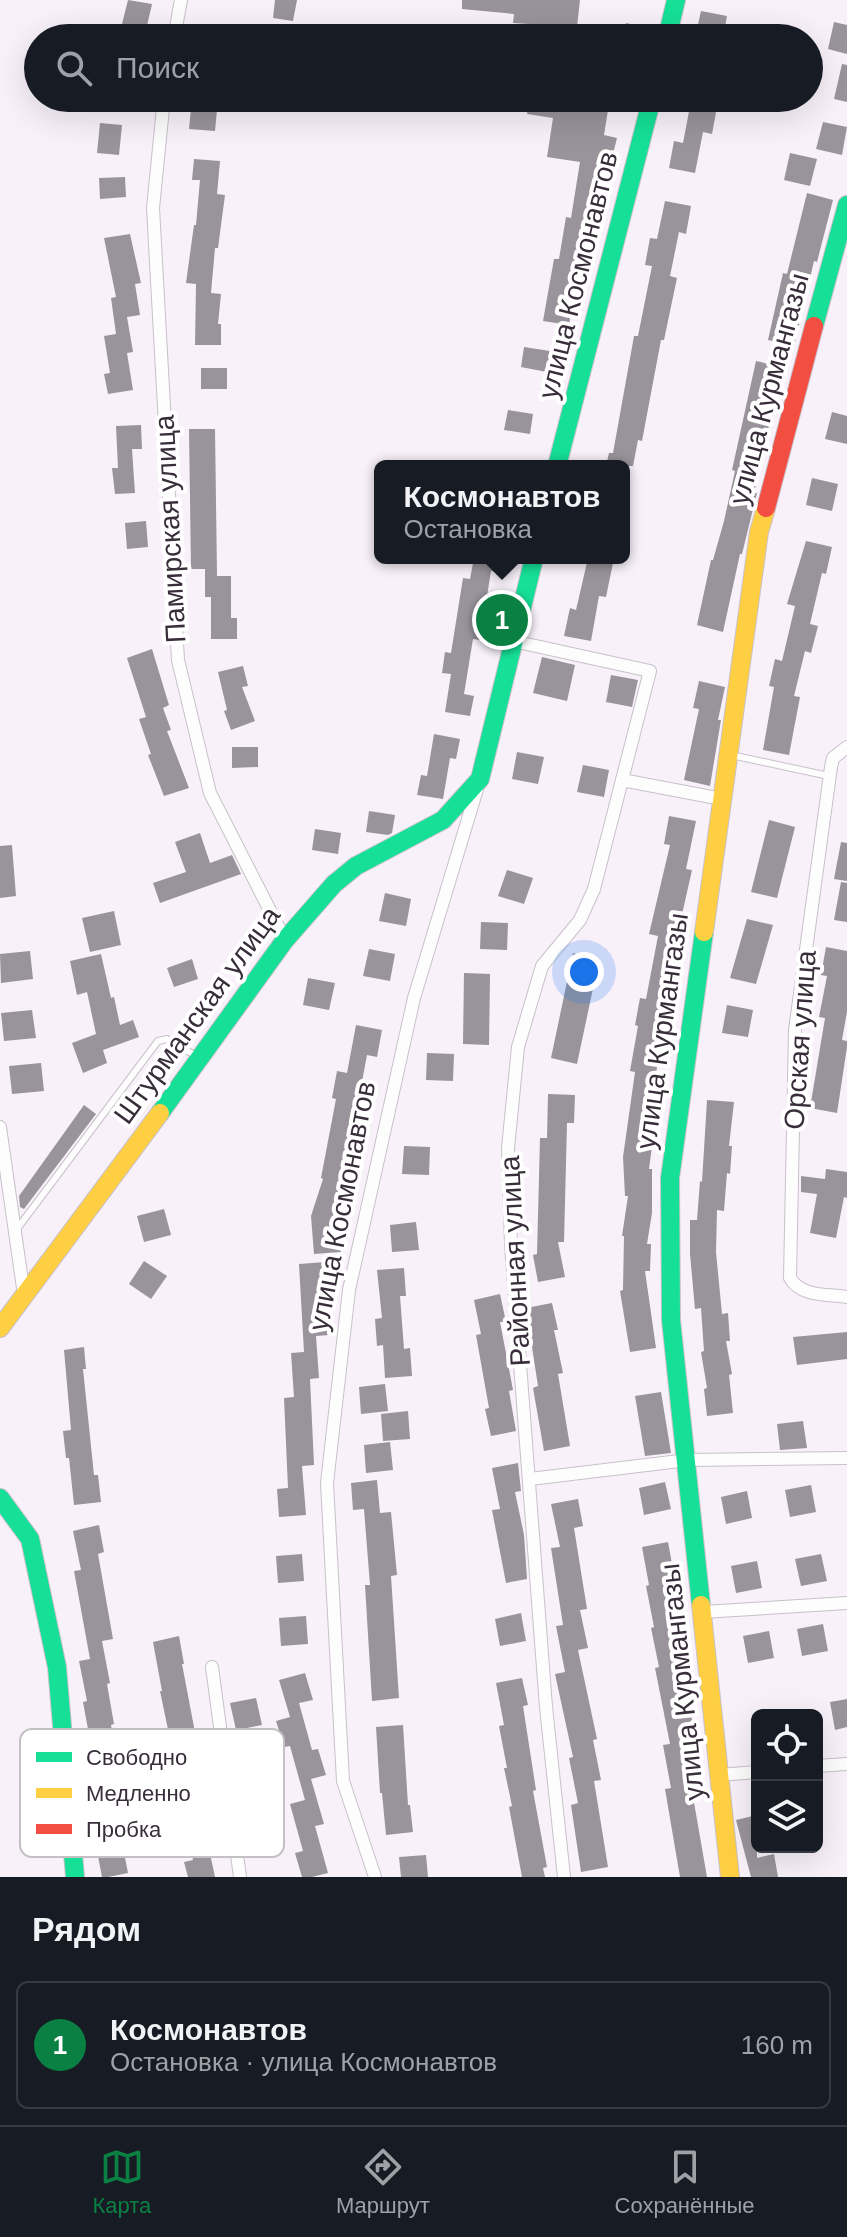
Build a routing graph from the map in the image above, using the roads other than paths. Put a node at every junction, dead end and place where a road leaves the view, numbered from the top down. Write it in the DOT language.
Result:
graph roads {
  1 [pos="181,0"];
  2 [pos="676,0"];
  3 [pos="177,24"];
  4 [pos="670,24"];
  5 [pos="163,112"];
  6 [pos="648,112"];
  7 [pos="847,205"];
  8 [pos="559,460"];
  9 [pos="532,564"];
  10 [pos="513,641"];
  11 [pos="847,747"];
  12 [pos="730,755"];
  13 [pos="829,776"];
  14 [pos="480,779"];
  15 [pos="622,780"];
  16 [pos="722,799"];
  17 [pos="285,940"];
  18 [pos="198,1057"];
  19 [pos="0,1127"];
  20 [pos="15,1232"];
  21 [pos="24,1295"];
  22 [pos="847,1297"];
  23 [pos="0,1328"];
  24 [pos="847,1458"];
  25 [pos="688,1460"];
  26 [pos="530,1479"];
  27 [pos="0,1498"];
  28 [pos="847,1603"];
  29 [pos="703,1612"];
  30 [pos="212,1667"];
  31 [pos="62,1729"];
  32 [pos="220,1729"];
  33 [pos="847,1764"];
  34 [pos="823,1766"];
  35 [pos="751,1772"];
  36 [pos="719,1775"];
  37 [pos="73,1857"];
  38 [pos="237,1857"];
  39 [pos="75,1877"];
  40 [pos="240,1877"];
  41 [pos="375,1877"];
  42 [pos="564,1877"];
  43 [pos="730,1877"];
  1 -- 3 [label="street"];
  2 -- 4 [label="street"];
  5 -- 17 [label="street, Памирская улица"];
  6 -- 8 [label="street, улица Космонавтов"];
  7 -- 12 [label="street, улица Курмангазы"];
  9 -- 10 [label="street, улица Космонавтов"];
  10 -- 14 [label="street, улица Космонавтов"];
  10 -- 15 [label="street, Районная улица"];
  11 -- 13 [label="street, Орская улица"];
  12 -- 13 [label="lane"];
  12 -- 16 [label="street, улица Курмангазы"];
  13 -- 22 [label="street, Орская улица"];
  14 -- 17 [label="street, Штурманская улица"];
  14 -- 41 [label="street, улица Космонавтов"];
  15 -- 16 [label="street"];
  15 -- 26 [label="street, Районная улица"];
  16 -- 25 [label="street, улица Курмангазы"];
  17 -- 18 [label="street, Штурманская улица"];
  18 -- 20 [label="lane"];
  18 -- 21 [label="street, Штурманская улица"];
  19 -- 20 [label="street"];
  20 -- 21 [label="street"];
  21 -- 23 [label="street, Штурманская улица"];
  24 -- 25 [label="street"];
  25 -- 26 [label="street"];
  25 -- 29 [label="street, улица Курмангазы"];
  26 -- 42 [label="street, Районная улица"];
  27 -- 31 [label="street"];
  28 -- 29 [label="street"];
  29 -- 36 [label="street, улица Курмангазы"];
  30 -- 32 [label="street"];
  33 -- 34 [label="street"];
  35 -- 36 [label="street"];
  36 -- 43 [label="street, улица Курмангазы"];
  37 -- 39 [label="street"];
  38 -- 40 [label="street"];
}
